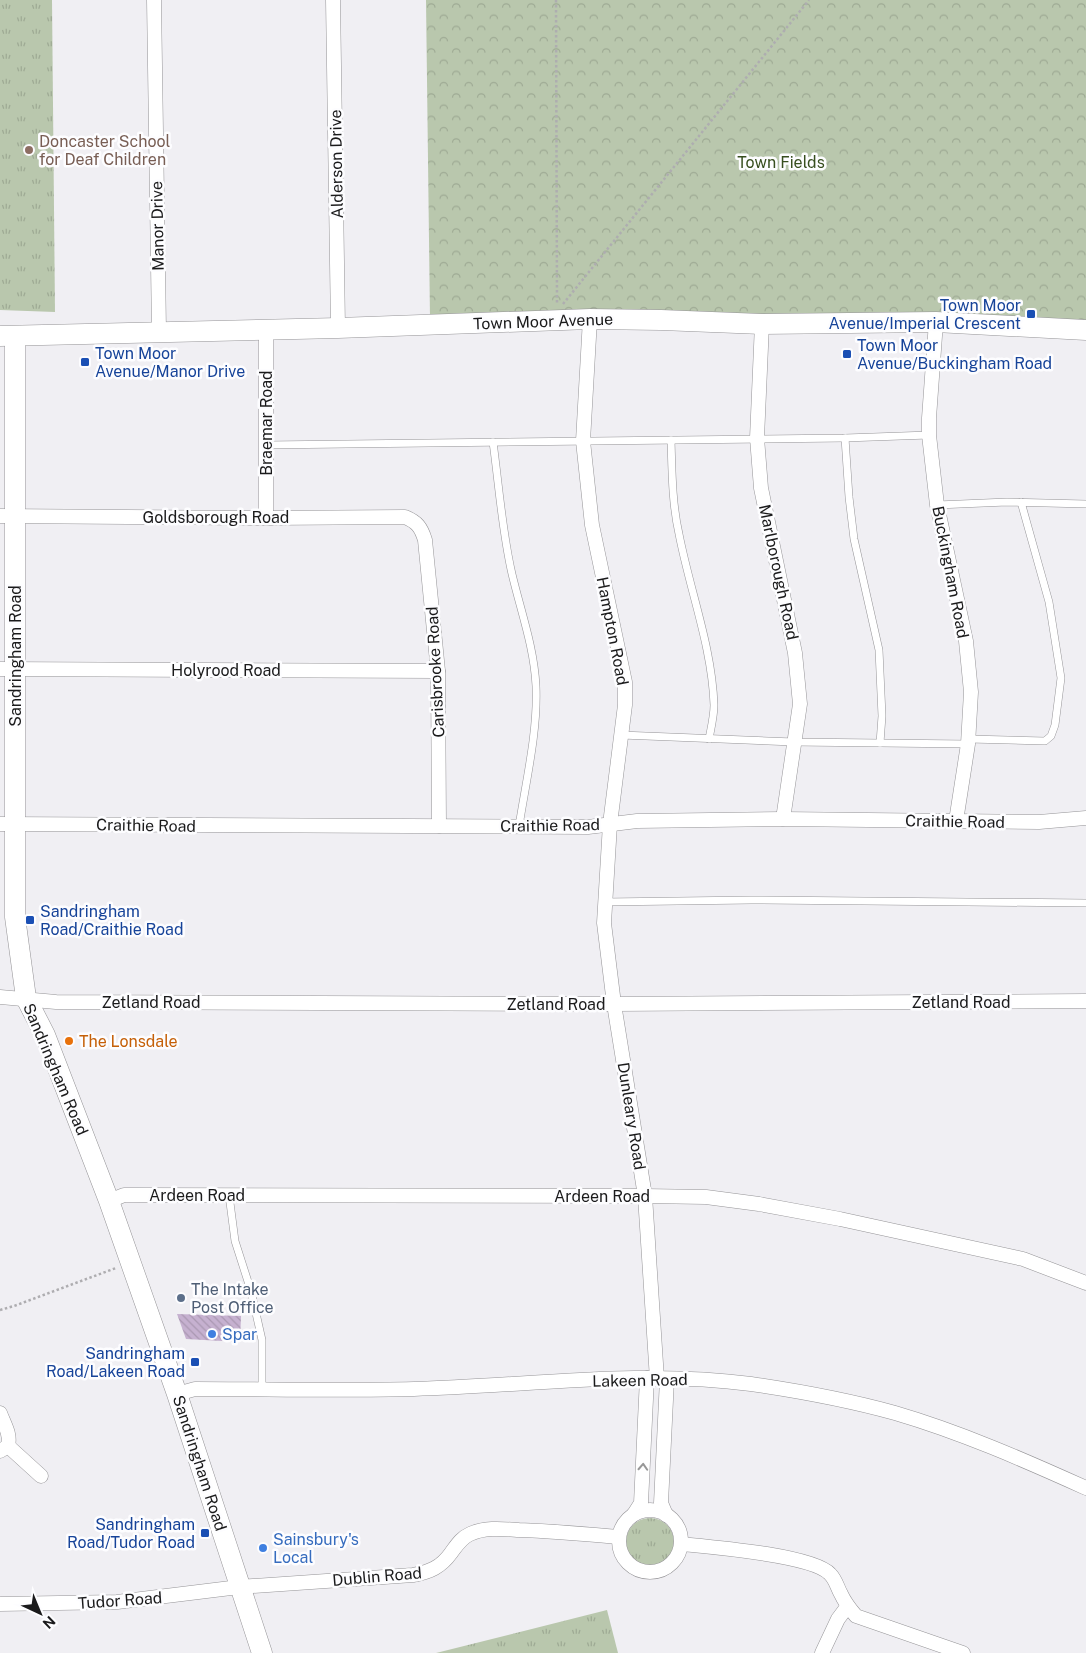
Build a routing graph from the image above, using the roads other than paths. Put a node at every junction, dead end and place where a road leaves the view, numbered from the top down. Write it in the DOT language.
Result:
graph roads {
  1 [pos="154,0"];
  2 [pos="333,0"];
  3 [pos="590,318"];
  4 [pos="936,322"];
  5 [pos="762,324"];
  6 [pos="338,328"];
  7 [pos="266,329"];
  8 [pos="1086,330"];
  9 [pos="159,331"];
  10 [pos="8,336"];
  11 [pos="930,434"];
  12 [pos="757,438"];
  13 [pos="845,438"];
  14 [pos="671,440"];
  15 [pos="583,441"];
  16 [pos="493,442"];
  17 [pos="266,445"];
  18 [pos="1021,502"];
  19 [pos="1086,504"];
  20 [pos="937,505"];
  21 [pos="8,516"];
  22 [pos="266,518"];
  23 [pos="415,522"];
  24 [pos="7,669"];
  25 [pos="438,671"];
  26 [pos="621,735"];
  27 [pos="709,739"];
  28 [pos="794,742"];
  29 [pos="968,742"];
  30 [pos="880,743"];
  31 [pos="1086,818"];
  32 [pos="782,819"];
  33 [pos="956,821"];
  34 [pos="7,824"];
  35 [pos="610,824"];
  36 [pos="439,826"];
  37 [pos="519,826"];
  38 [pos="605,902"];
  39 [pos="1086,903"];
  40 [pos="0,996"];
  41 [pos="26,998"];
  42 [pos="1086,1001"];
  43 [pos="614,1004"];
  44 [pos="229,1195"];
  45 [pos="645,1196"];
  46 [pos="109,1201"];
  47 [pos="1086,1283"];
  48 [pos="657,1379"];
  49 [pos="262,1389"];
  50 [pos="177,1394"];
  51 [pos="0,1413"];
  52 [pos="4,1448"];
  53 [pos="40,1476"];
  54 [pos="1086,1488"];
  55 [pos="634,1514"];
  56 [pos="666,1515"];
  57 [pos="618,1538"];
  58 [pos="681,1544"];
  59 [pos="239,1587"];
  60 [pos="0,1604"];
  61 [pos="847,1607"];
  62 [pos="262,1653"];
  63 [pos="822,1653"];
  64 [pos="963,1653"];
  1 -- 9 [label="street, Manor Drive"];
  2 -- 6 [label="street, Alderson Drive"];
  3 -- 5 [label="street, Town Moor Avenue"];
  3 -- 6 [label="street, Town Moor Avenue"];
  3 -- 15 [label="street, Hampton Road"];
  4 -- 5 [label="street, Town Moor Avenue"];
  4 -- 8 [label="street, Town Moor Avenue"];
  4 -- 11 [label="street, Buckingham Road"];
  5 -- 12 [label="street, Marlborough Road"];
  6 -- 7 [label="street, Town Moor Avenue"];
  7 -- 9 [label="street, Town Moor Avenue"];
  7 -- 17 [label="street, Braemar Road"];
  9 -- 10 [label="street, Town Moor Avenue"];
  10 -- 21 [label="street, Sandringham Road"];
  11 -- 13 [label="lane"];
  11 -- 20 [label="street, Buckingham Road"];
  12 -- 13 [label="lane"];
  12 -- 14 [label="lane"];
  12 -- 28 [label="street, Marlborough Road"];
  13 -- 30 [label="lane"];
  14 -- 15 [label="lane"];
  14 -- 27 [label="lane"];
  15 -- 16 [label="lane"];
  15 -- 26 [label="street, Hampton Road"];
  16 -- 17 [label="lane"];
  16 -- 37 [label="lane"];
  17 -- 22 [label="street, Braemar Road"];
  18 -- 19 [label="lane"];
  18 -- 20 [label="lane"];
  18 -- 29 [label="lane"];
  20 -- 29 [label="street, Buckingham Road"];
  21 -- 22 [label="street, Goldsborough Road"];
  21 -- 24 [label="street, Sandringham Road"];
  22 -- 23 [label="street, Goldsborough Road"];
  23 -- 25 [label="street, Carisbrooke Road"];
  24 -- 25 [label="street, Holyrood Road"];
  24 -- 34 [label="street, Sandringham Road"];
  25 -- 36 [label="street, Carisbrooke Road"];
  26 -- 27 [label="lane"];
  26 -- 35 [label="street, Hampton Road"];
  27 -- 28 [label="lane"];
  28 -- 30 [label="lane"];
  28 -- 32 [label="street, Marlborough Road"];
  29 -- 30 [label="lane"];
  29 -- 33 [label="street, Buckingham Road"];
  31 -- 33 [label="street, Craithie Road"];
  32 -- 33 [label="street, Craithie Road"];
  32 -- 35 [label="street, Craithie Road"];
  34 -- 36 [label="street, Craithie Road"];
  34 -- 41 [label="street, Sandringham Road"];
  35 -- 37 [label="street, Craithie Road"];
  35 -- 38 [label="street, Hampton Road"];
  36 -- 37 [label="street, Craithie Road"];
  38 -- 39 [label="lane"];
  38 -- 43 [label="street, Hampton Road"];
  40 -- 41 [label="street, Zetland Road"];
  41 -- 43 [label="street, Zetland Road"];
  41 -- 46 [label="street, Sandringham Road"];
  42 -- 43 [label="street, Zetland Road"];
  43 -- 45 [label="street, Dunleary Road"];
  44 -- 45 [label="street, Ardeen Road"];
  44 -- 46 [label="street, Ardeen Road"];
  44 -- 49 [label="lane"];
  45 -- 47 [label="street, Ardeen Road"];
  45 -- 48 [label="street, Dunleary Road"];
  46 -- 50 [label="street, Sandringham Road"];
  48 -- 49 [label="street, Lakeen Road"];
  48 -- 54 [label="street, Lakeen Road"];
  55 -- 48 [label="street, Dunleary Road, one-way"];
  48 -- 56 [label="street, Dunleary Road"];
  49 -- 50 [label="street, Lakeen Road"];
  50 -- 59 [label="street, Sandringham Road"];
  51 -- 52 [label="street"];
  52 -- 53 [label="street"];
  55 -- 56 [label="street"];
  55 -- 57 [label="street"];
  56 -- 58 [label="street"];
  57 -- 58 [label="street"];
  57 -- 59 [label="street, Dublin Road"];
  58 -- 61 [label="street"];
  59 -- 60 [label="street, Tudor Road"];
  59 -- 62 [label="street, Sandringham Road"];
  61 -- 63 [label="street"];
  61 -- 64 [label="street"];
}
